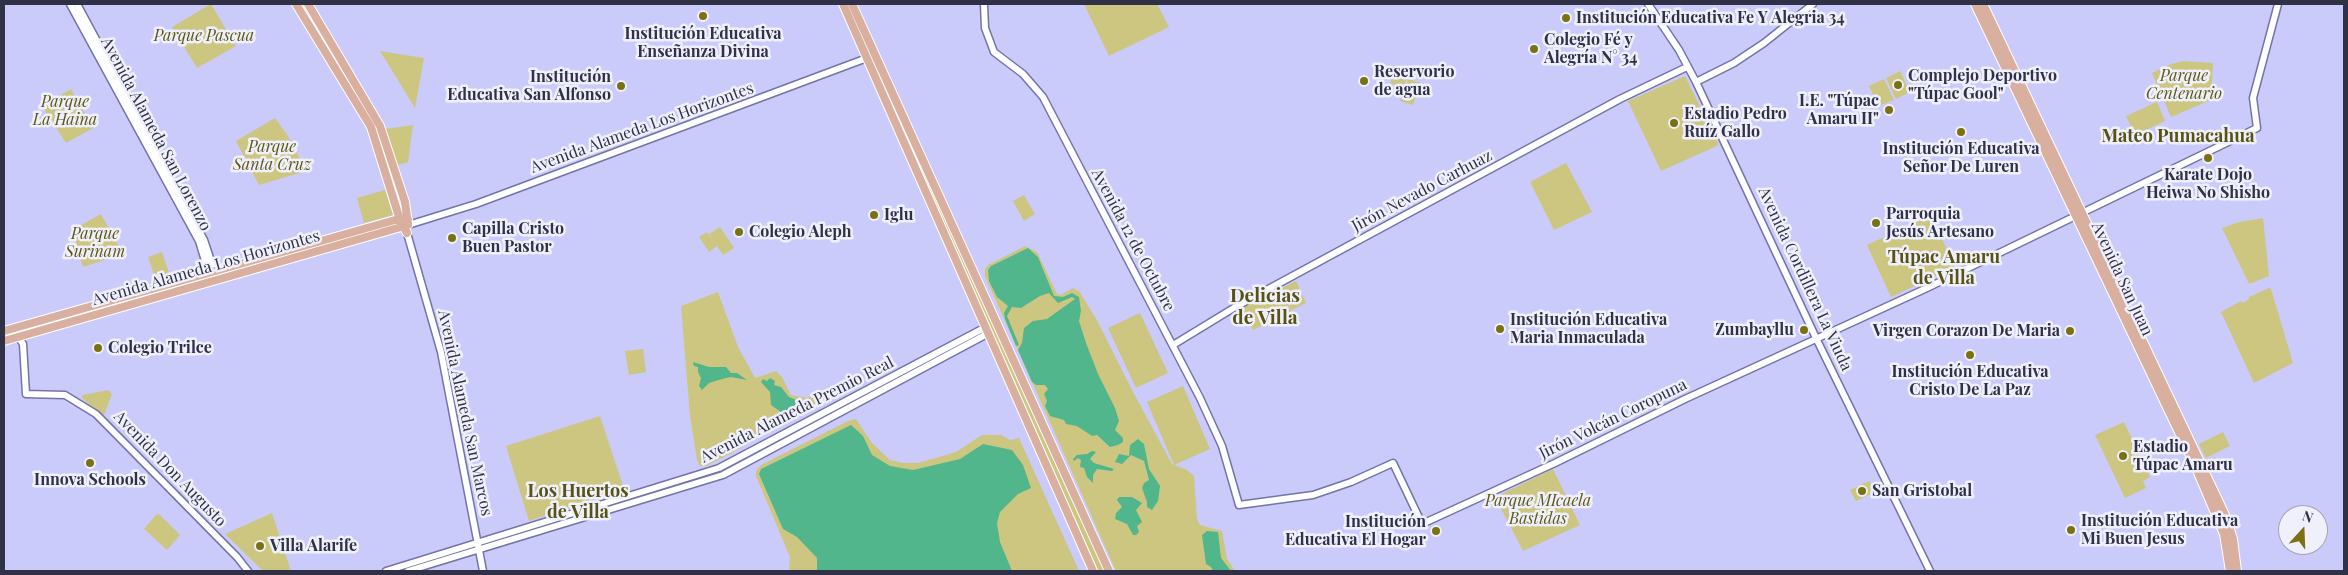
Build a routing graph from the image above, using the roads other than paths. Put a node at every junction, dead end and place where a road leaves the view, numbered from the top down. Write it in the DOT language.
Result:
graph roads {
  1 [pos="70,4"];
  2 [pos="77,4"];
  3 [pos="296,4"];
  4 [pos="308,4"];
  5 [pos="843,4"];
  6 [pos="852,4"];
  7 [pos="984,4"];
  8 [pos="1648,4"];
  9 [pos="1813,4"];
  10 [pos="1975,4"];
  11 [pos="1983,4"];
  12 [pos="2278,4"];
  13 [pos="875,55"];
  14 [pos="867,58"];
  15 [pos="1688,67"];
  16 [pos="1696,82"];
  17 [pos="2079,213"];
  18 [pos="407,224"];
  19 [pos="213,277"];
  20 [pos="963,280"];
  21 [pos="983,290"];
  22 [pos="13,329"];
  23 [pos="4,331"];
  24 [pos="985,331"];
  25 [pos="20,337"];
  26 [pos="1816,338"];
  27 [pos="4,341"];
  28 [pos="1172,345"];
  29 [pos="999,361"];
  30 [pos="1020,373"];
  31 [pos="1393,462"];
  32 [pos="478,541"];
  33 [pos="480,550"];
  34 [pos="435,559"];
  35 [pos="412,568"];
  36 [pos="248,571"];
  37 [pos="386,571"];
  38 [pos="483,571"];
  39 [pos="1093,571"];
  40 [pos="1109,571"];
  41 [pos="1930,571"];
  42 [pos="2230,571"];
  43 [pos="2237,571"];
  1 -- 19 [label="street, Avenida Alameda San Lorenzo"];
  2 -- 19 [label="street, Avenida Alameda San Lorenzo"];
  3 -- 18 [label="main road, Avenida Alameda San Marcos"];
  4 -- 18 [label="main road, Avenida Alameda San Marcos"];
  5 -- 14 [label="main road"];
  6 -- 13 [label="main road"];
  7 -- 28 [label="street, Avenida 12 de Octubre"];
  8 -- 15 [label="street, Avenida Cordillera La Viuda"];
  9 -- 16 [label="street"];
  10 -- 17 [label="main road, Avenida San Juan"];
  11 -- 17 [label="main road, Avenida San Juan"];
  12 -- 17 [label="street, Jirón Volcán Coropuna"];
  13 -- 14 [label="street, Avenida Alameda Los Horizontes"];
  13 -- 21 [label="main road"];
  14 -- 18 [label="street, Avenida Alameda Los Horizontes"];
  14 -- 20 [label="main road"];
  15 -- 16 [label="street, Avenida Cordillera La Viuda"];
  15 -- 28 [label="street, Jirón Nevado Carhuaz"];
  16 -- 26 [label="street, Avenida Cordillera La Viuda"];
  17 -- 26 [label="street, Jirón Volcán Coropuna"];
  17 -- 42 [label="main road, Avenida San Juan"];
  17 -- 43 [label="main road, Avenida San Juan"];
  18 -- 19 [label="main road, Avenida Alameda Los Horizontes"];
  18 -- 32 [label="street, Avenida Alameda San Marcos"];
  19 -- 22 [label="main road, Avenida Alameda Los Horizontes"];
  19 -- 25 [label="main road, Avenida Alameda Los Horizontes"];
  20 -- 21 [label="main road"];
  20 -- 24 [label="main road"];
  21 -- 30 [label="main road"];
  22 -- 23 [label="main road, Avenida Alameda Los Horizontes"];
  22 -- 25 [label="street"];
  24 -- 29 [label="main road"];
  24 -- 32 [label="street, Avenida Alameda Premio Real"];
  24 -- 33 [label="street, Avenida Alameda Premio Real"];
  25 -- 27 [label="main road, Avenida Alameda Los Horizontes"];
  25 -- 36 [label="street, Avenida Don Augusto"];
  26 -- 31 [label="street, Jirón Volcán Coropuna"];
  26 -- 41 [label="street, Avenida Cordillera La Viuda"];
  28 -- 31 [label="street, Avenida 12 de Octubre"];
  29 -- 30 [label="main road"];
  29 -- 39 [label="main road"];
  30 -- 40 [label="main road"];
  32 -- 33 [label="street, Avenida Alameda San Marcos"];
  32 -- 34 [label="street, Avenida Alameda Premio Real"];
  33 -- 34 [label="street, Avenida Alameda Premio Real"];
  33 -- 38 [label="street, Avenida Alameda San Marcos"];
  34 -- 35 [label="street, Avenida Alameda Premio Real"];
  35 -- 37 [label="street, Avenida Alameda Premio Real"];
}
